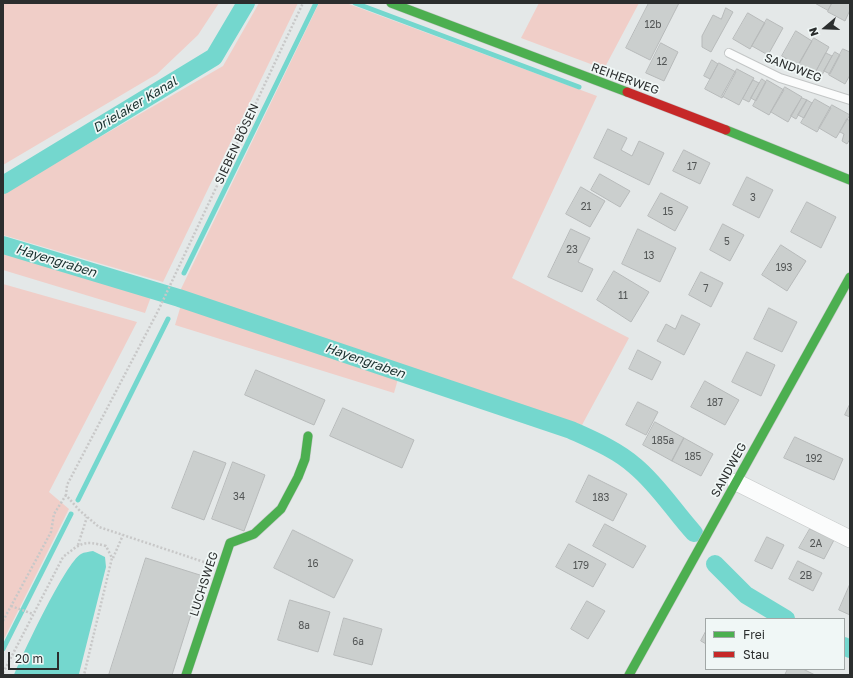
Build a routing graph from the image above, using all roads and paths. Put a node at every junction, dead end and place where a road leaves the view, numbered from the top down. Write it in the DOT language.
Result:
graph roads {
  1 [pos="303,3"];
  2 [pos="390,3"];
  3 [pos="729,53"];
  4 [pos="850,100"];
  5 [pos="850,180"];
  6 [pos="850,277"];
  7 [pos="308,436"];
  8 [pos="736,482"];
  9 [pos="66,495"];
  10 [pos="87,517"];
  11 [pos="124,535"];
  12 [pos="850,539"];
  13 [pos="78,545"];
  14 [pos="112,558"];
  15 [pos="222,567"];
  16 [pos="11,606"];
  17 [pos="33,614"];
  18 [pos="3,621"];
  19 [pos="3,673"];
  20 [pos="84,675"];
  21 [pos="186,675"];
  22 [pos="629,675"];
  1 -- 9 [label="path, SIEBEN BÖSEN"];
  2 -- 5 [label="street, REIHERWEG"];
  3 -- 4 [label="lane, SANDWEG"];
  6 -- 8 [label="street, SANDWEG"];
  7 -- 15 [label="street, LUCHSWEG"];
  8 -- 12 [label="street"];
  8 -- 22 [label="street, SANDWEG"];
  9 -- 10 [label="path"];
  9 -- 16 [label="path, SIEBEN BÖSEN"];
  10 -- 11 [label="path"];
  10 -- 13 [label="path"];
  11 -- 14 [label="path"];
  11 -- 15 [label="path"];
  13 -- 14 [label="path"];
  13 -- 17 [label="path"];
  14 -- 20 [label="path"];
  15 -- 21 [label="street, LUCHSWEG"];
  16 -- 17 [label="path"];
  16 -- 18 [label="path, SIEBEN BÖSEN"];
  17 -- 19 [label="path"];
}
